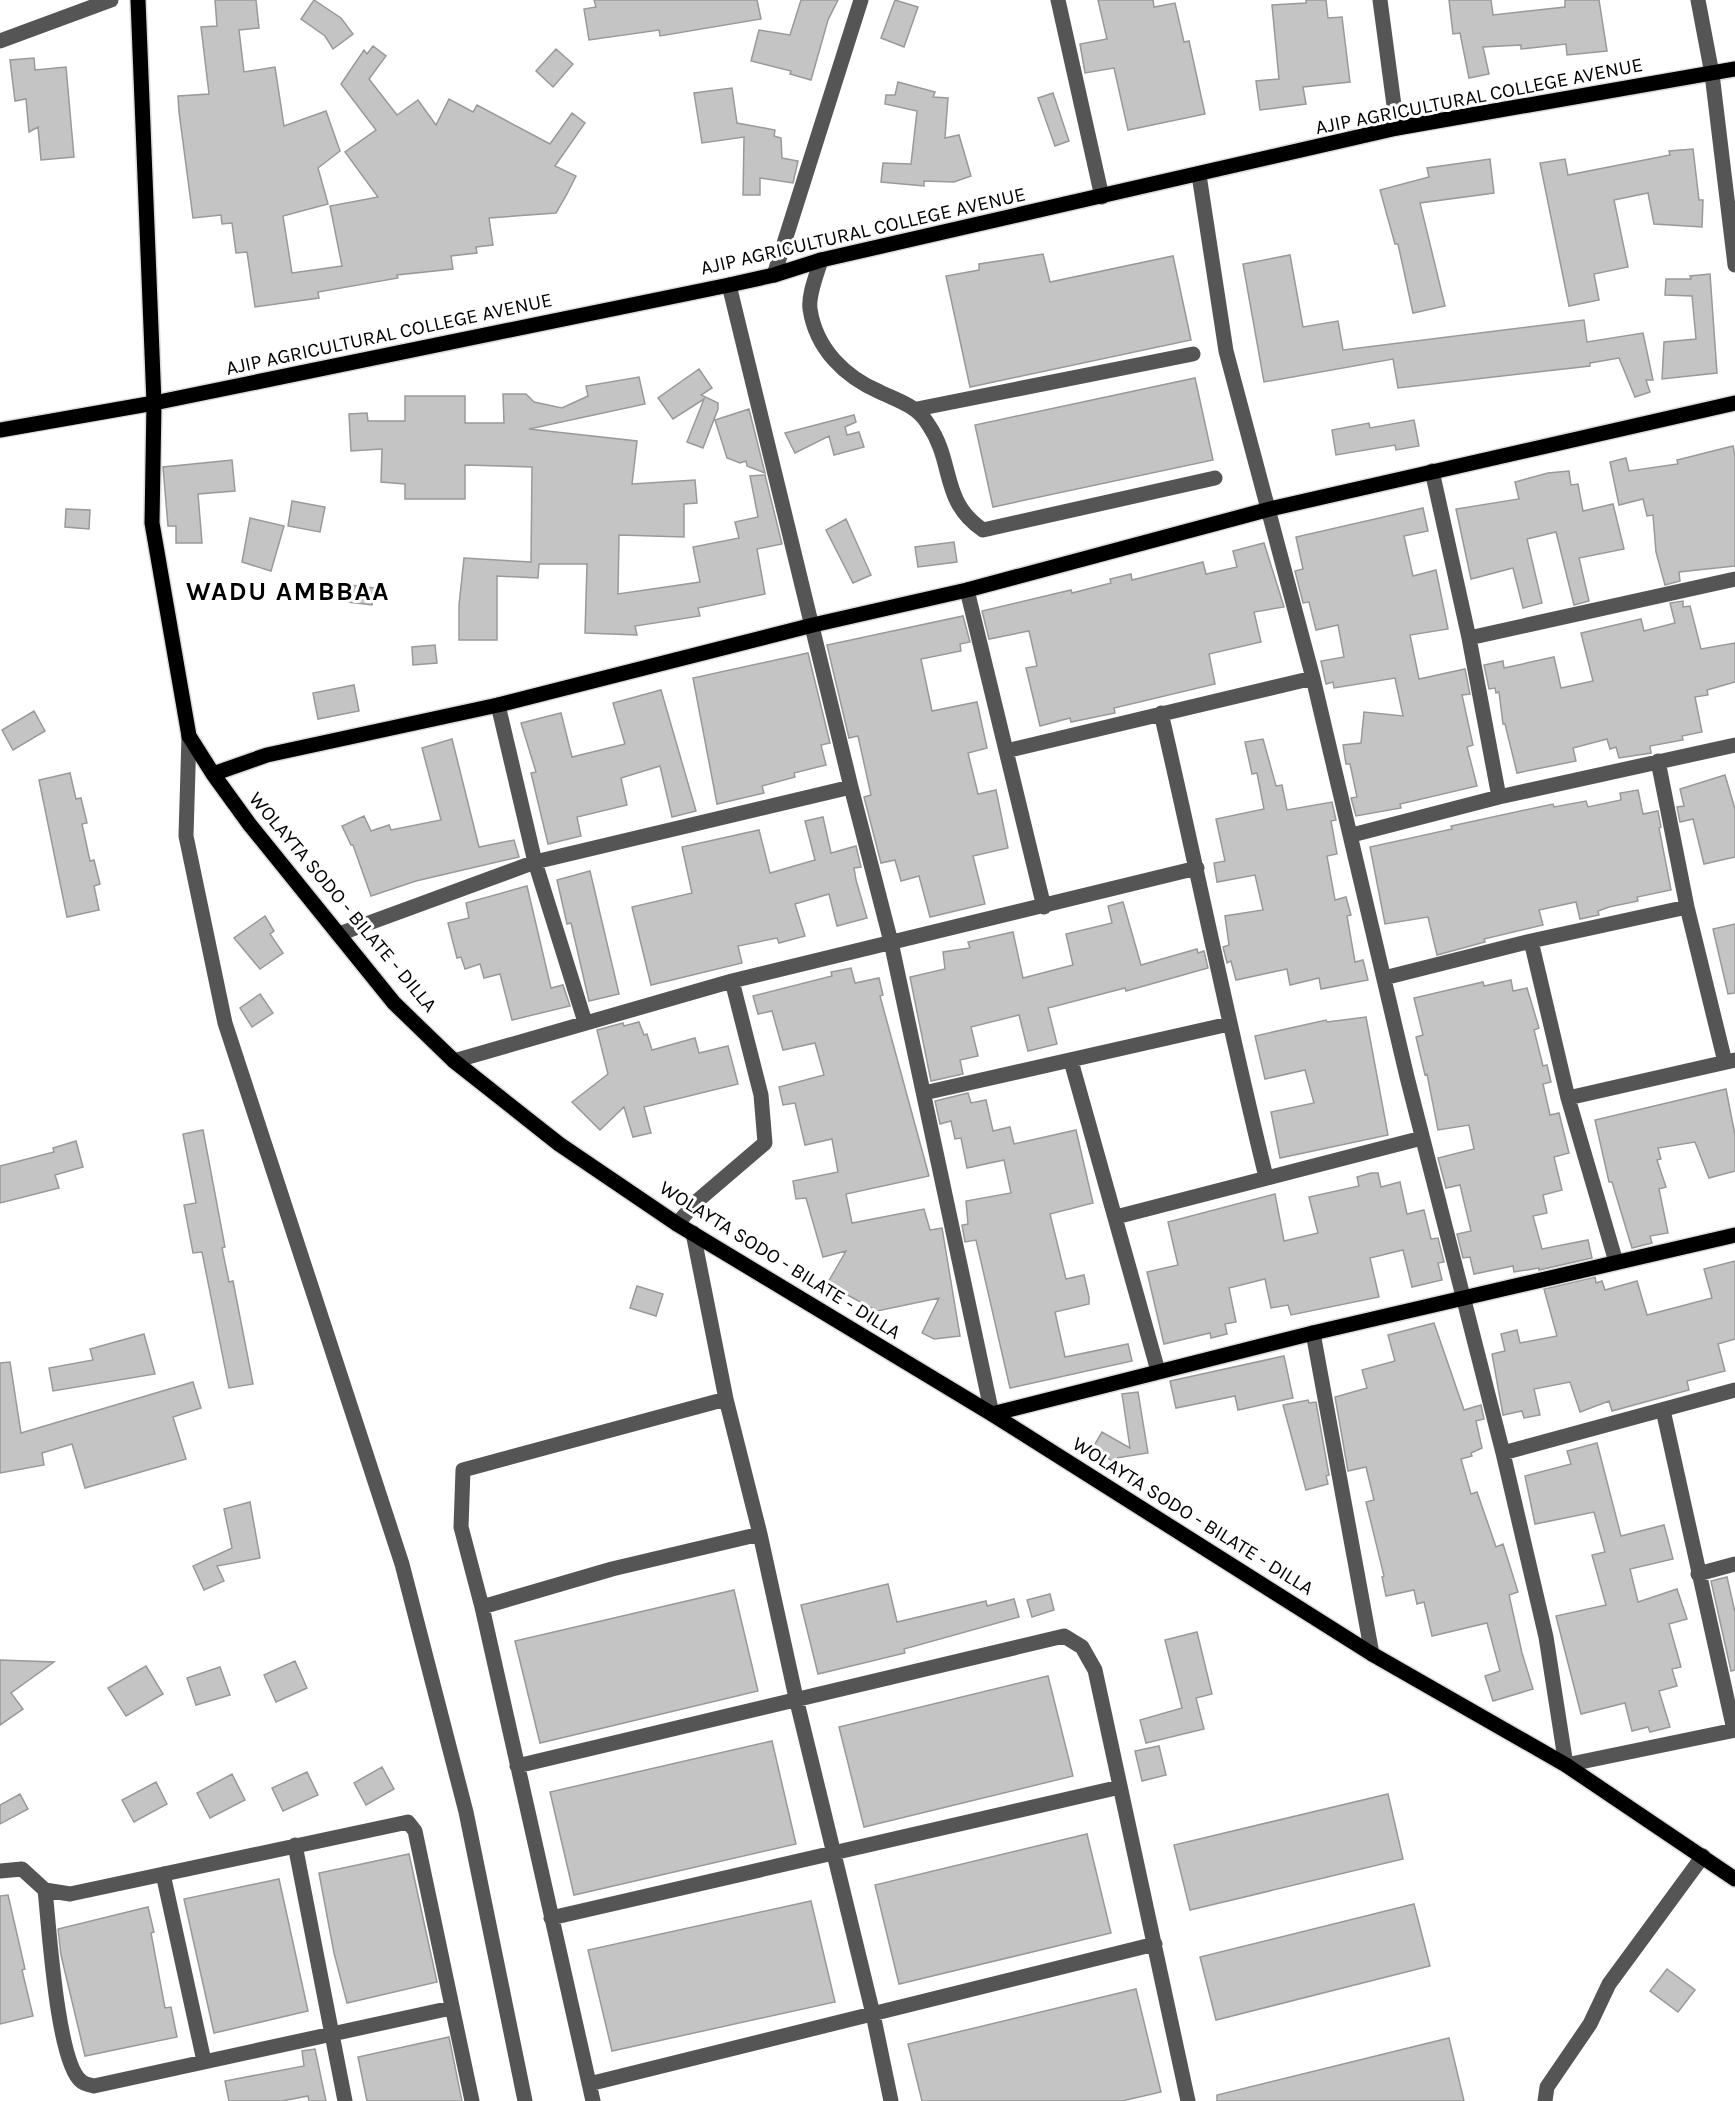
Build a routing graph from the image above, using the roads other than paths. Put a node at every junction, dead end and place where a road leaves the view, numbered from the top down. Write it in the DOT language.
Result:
graph roads {
  1 [pos="111,0"];
  2 [pos="138,0"];
  3 [pos="861,0"];
  4 [pos="1058,0"];
  5 [pos="1380,0"];
  6 [pos="1698,0"];
  7 [pos="0,41"];
  8 [pos="1735,69"];
  9 [pos="1712,74"];
  10 [pos="1397,128"];
  11 [pos="1199,175"];
  12 [pos="1102,197"];
  13 [pos="821,260"];
  14 [pos="1735,265"];
  15 [pos="774,275"];
  16 [pos="729,285"];
  17 [pos="1193,354"];
  18 [pos="154,403"];
  19 [pos="1735,403"];
  20 [pos="917,409"];
  21 [pos="0,430"];
  22 [pos="1432,471"];
  23 [pos="1215,478"];
  24 [pos="1270,509"];
  25 [pos="1735,579"];
  26 [pos="967,590"];
  27 [pos="813,625"];
  28 [pos="1469,638"];
  29 [pos="1313,678"];
  30 [pos="498,705"];
  31 [pos="1161,713"];
  32 [pos="189,736"];
  33 [pos="1735,745"];
  34 [pos="1006,751"];
  35 [pos="1658,761"];
  36 [pos="213,774"];
  37 [pos="851,787"];
  38 [pos="1499,797"];
  39 [pos="1352,835"];
  40 [pos="536,862"];
  41 [pos="1197,868"];
  42 [pos="1044,907"];
  43 [pos="1687,907"];
  44 [pos="339,934"];
  45 [pos="1531,941"];
  46 [pos="891,942"];
  47 [pos="1384,978"];
  48 [pos="732,981"];
  49 [pos="585,1022"];
  50 [pos="1229,1024"];
  51 [pos="454,1061"];
  52 [pos="1071,1061"];
  53 [pos="1730,1061"];
  54 [pos="924,1093"];
  55 [pos="1568,1098"];
  56 [pos="1422,1138"];
  57 [pos="1266,1177"];
  58 [pos="1116,1217"];
  59 [pos="677,1224"];
  60 [pos="693,1233"];
  61 [pos="1735,1235"];
  62 [pos="1616,1262"];
  63 [pos="1462,1299"];
  64 [pos="1313,1333"];
  65 [pos="1158,1371"];
  66 [pos="1735,1390"];
  67 [pos="726,1399"];
  68 [pos="1663,1410"];
  69 [pos="992,1414"];
  70 [pos="1503,1453"];
  71 [pos="760,1533"];
  72 [pos="1735,1564"];
  73 [pos="1698,1574"];
  74 [pos="483,1607"];
  75 [pos="1372,1654"];
  76 [pos="796,1698"];
  77 [pos="1735,1730"];
  78 [pos="1566,1765"];
  79 [pos="517,1766"];
  80 [pos="1120,1787"];
  81 [pos="295,1845"];
  82 [pos="833,1853"];
  83 [pos="1703,1856"];
  84 [pos="0,1871"];
  85 [pos="163,1874"];
  86 [pos="1735,1879"];
  87 [pos="45,1890"];
  88 [pos="551,1918"];
  89 [pos="1155,1944"];
  90 [pos="451,2008"];
  91 [pos="873,2014"];
  92 [pos="333,2032"];
  93 [pos="204,2061"];
  94 [pos="589,2084"];
  95 [pos="345,2101"];
  96 [pos="472,2101"];
  97 [pos="525,2101"];
  98 [pos="593,2101"];
  99 [pos="891,2101"];
  100 [pos="1188,2101"];
  101 [pos="1545,2101"];
  1 -- 7 [label="street"];
  2 -- 18 [label="main road, WOLAYTA SODO - BILATE - DILLA"];
  3 -- 15 [label="street"];
  4 -- 12 [label="street"];
  5 -- 10 [label="street"];
  6 -- 9 [label="street"];
  8 -- 9 [label="main road, AJIP AGRICULTURAL COLLEGE AVENUE"];
  9 -- 10 [label="main road, AJIP AGRICULTURAL COLLEGE AVENUE"];
  9 -- 14 [label="street"];
  10 -- 11 [label="main road, AJIP AGRICULTURAL COLLEGE AVENUE"];
  11 -- 12 [label="main road, AJIP AGRICULTURAL COLLEGE AVENUE"];
  11 -- 24 [label="street"];
  12 -- 13 [label="main road, AJIP AGRICULTURAL COLLEGE AVENUE"];
  13 -- 15 [label="main road, AJIP AGRICULTURAL COLLEGE AVENUE"];
  13 -- 20 [label="street"];
  15 -- 16 [label="main road, AJIP AGRICULTURAL COLLEGE AVENUE"];
  16 -- 18 [label="main road, AJIP AGRICULTURAL COLLEGE AVENUE"];
  16 -- 27 [label="street"];
  17 -- 20 [label="street"];
  18 -- 21 [label="main road, AJIP AGRICULTURAL COLLEGE AVENUE"];
  18 -- 32 [label="main road, WOLAYTA SODO - BILATE - DILLA"];
  19 -- 22 [label="main road"];
  20 -- 23 [label="street"];
  22 -- 24 [label="main road"];
  22 -- 28 [label="street"];
  24 -- 26 [label="main road"];
  24 -- 29 [label="street"];
  25 -- 28 [label="street"];
  26 -- 27 [label="main road"];
  26 -- 34 [label="street"];
  27 -- 30 [label="main road"];
  27 -- 37 [label="street"];
  28 -- 38 [label="street"];
  29 -- 31 [label="street"];
  29 -- 39 [label="street"];
  30 -- 36 [label="main road"];
  30 -- 40 [label="street"];
  31 -- 34 [label="street"];
  31 -- 41 [label="street"];
  32 -- 36 [label="main road, WOLAYTA SODO - BILATE - DILLA"];
  32 -- 97 [label="street"];
  33 -- 35 [label="street"];
  34 -- 42 [label="street"];
  35 -- 38 [label="street"];
  35 -- 43 [label="street"];
  36 -- 44 [label="main road, WOLAYTA SODO - BILATE - DILLA"];
  37 -- 40 [label="street"];
  37 -- 46 [label="street"];
  38 -- 39 [label="street"];
  39 -- 47 [label="street"];
  40 -- 44 [label="street"];
  40 -- 49 [label="street"];
  41 -- 42 [label="street"];
  41 -- 50 [label="street"];
  42 -- 46 [label="street"];
  43 -- 45 [label="street"];
  43 -- 53 [label="street"];
  44 -- 51 [label="main road, WOLAYTA SODO - BILATE - DILLA"];
  45 -- 47 [label="street"];
  45 -- 55 [label="street"];
  46 -- 48 [label="street"];
  46 -- 54 [label="street"];
  47 -- 56 [label="street"];
  48 -- 49 [label="street"];
  48 -- 59 [label="street"];
  49 -- 51 [label="street"];
  50 -- 52 [label="street"];
  50 -- 57 [label="street"];
  51 -- 59 [label="main road, WOLAYTA SODO - BILATE - DILLA"];
  52 -- 54 [label="street"];
  52 -- 58 [label="street"];
  53 -- 55 [label="street"];
  54 -- 69 [label="street"];
  55 -- 62 [label="street"];
  56 -- 57 [label="street"];
  56 -- 63 [label="street"];
  57 -- 58 [label="street"];
  58 -- 65 [label="street"];
  59 -- 60 [label="main road, WOLAYTA SODO - BILATE - DILLA"];
  60 -- 67 [label="street"];
  60 -- 69 [label="main road, WOLAYTA SODO - BILATE - DILLA"];
  61 -- 62 [label="main road"];
  62 -- 63 [label="main road"];
  63 -- 64 [label="main road"];
  63 -- 70 [label="street"];
  64 -- 65 [label="main road"];
  64 -- 75 [label="street"];
  65 -- 69 [label="main road"];
  66 -- 68 [label="street"];
  67 -- 71 [label="street"];
  67 -- 74 [label="street"];
  68 -- 70 [label="street"];
  68 -- 73 [label="street"];
  69 -- 75 [label="main road, WOLAYTA SODO - BILATE - DILLA"];
  70 -- 78 [label="street"];
  71 -- 74 [label="street"];
  71 -- 76 [label="street"];
  72 -- 73 [label="street"];
  73 -- 77 [label="street"];
  74 -- 79 [label="street"];
  75 -- 78 [label="main road, WOLAYTA SODO - BILATE - DILLA"];
  76 -- 79 [label="street"];
  76 -- 80 [label="street"];
  76 -- 82 [label="street"];
  77 -- 78 [label="street"];
  78 -- 83 [label="main road, WOLAYTA SODO - BILATE - DILLA"];
  79 -- 88 [label="street"];
  80 -- 82 [label="street"];
  80 -- 89 [label="street"];
  81 -- 85 [label="street"];
  81 -- 90 [label="street"];
  81 -- 92 [label="street"];
  82 -- 88 [label="street"];
  82 -- 91 [label="street"];
  83 -- 86 [label="main road, WOLAYTA SODO - BILATE - DILLA"];
  83 -- 101 [label="street"];
  84 -- 87 [label="street"];
  85 -- 87 [label="street"];
  85 -- 93 [label="street"];
  87 -- 93 [label="street"];
  88 -- 94 [label="street"];
  89 -- 91 [label="street"];
  89 -- 100 [label="street"];
  90 -- 92 [label="street"];
  90 -- 96 [label="street"];
  91 -- 94 [label="street"];
  91 -- 99 [label="street"];
  92 -- 93 [label="street"];
  92 -- 95 [label="street"];
  94 -- 98 [label="street"];
}
